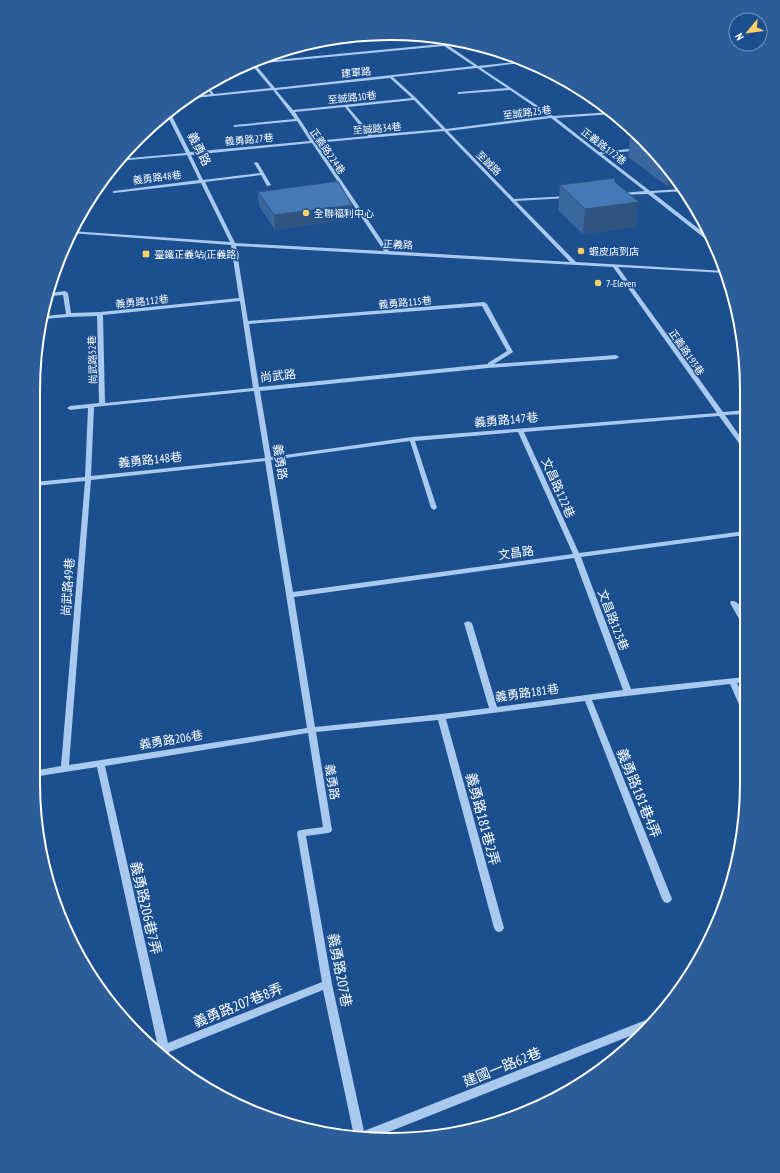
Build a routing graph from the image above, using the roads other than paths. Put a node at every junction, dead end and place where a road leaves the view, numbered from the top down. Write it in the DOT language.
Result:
graph roads {
  1 [pos="446,45"];
  2 [pos="271,61"];
  3 [pos="514,63"];
  4 [pos="255,67"];
  5 [pos="480,67"];
  6 [pos="391,77"];
  7 [pos="273,89"];
  8 [pos="511,89"];
  9 [pos="209,91"];
  10 [pos="459,93"];
  11 [pos="213,96"];
  12 [pos="199,97"];
  13 [pos="415,99"];
  14 [pos="346,106"];
  15 [pos="292,111"];
  16 [pos="605,114"];
  17 [pos="171,117"];
  18 [pos="552,118"];
  19 [pos="296,120"];
  20 [pos="235,126"];
  21 [pos="444,130"];
  22 [pos="371,137"];
  23 [pos="312,142"];
  24 [pos="643,149"];
  25 [pos="599,153"];
  26 [pos="189,154"];
  27 [pos="127,159"];
  28 [pos="256,163"];
  29 [pos="261,174"];
  30 [pos="203,181"];
  31 [pos="269,185"];
  32 [pos="677,190"];
  33 [pos="114,192"];
  34 [pos="651,192"];
  35 [pos="612,194"];
  36 [pos="574,197"];
  37 [pos="513,200"];
  38 [pos="77,233"];
  39 [pos="704,235"];
  40 [pos="233,244"];
  41 [pos="387,252"];
  42 [pos="574,263"];
  43 [pos="614,265"];
  44 [pos="719,272"];
  45 [pos="53,295"];
  46 [pos="242,298"];
  47 [pos="100,314"];
  48 [pos="69,315"];
  49 [pos="48,318"];
  50 [pos="246,323"];
  51 [pos="616,357"];
  52 [pos="488,366"];
  53 [pos="257,389"];
  54 [pos="102,405"];
  55 [pos="91,406"];
  56 [pos="70,408"];
  57 [pos="740,413"];
  58 [pos="720,415"];
  59 [pos="520,430"];
  60 [pos="412,439"];
  61 [pos="740,441"];
  62 [pos="268,459"];
  63 [pos="88,478"];
  64 [pos="40,483"];
  65 [pos="434,508"];
  66 [pos="740,534"];
  67 [pos="577,556"];
  68 [pos="290,595"];
  69 [pos="734,603"];
  70 [pos="740,613"];
  71 [pos="468,623"];
  72 [pos="740,680"];
  73 [pos="732,681"];
  74 [pos="628,692"];
  75 [pos="587,697"];
  76 [pos="740,700"];
  77 [pos="494,710"];
  78 [pos="441,717"];
  79 [pos="312,730"];
  80 [pos="100,764"];
  81 [pos="65,770"];
  82 [pos="40,773"];
  83 [pos="328,830"];
  84 [pos="667,899"];
  85 [pos="499,928"];
  86 [pos="327,984"];
  87 [pos="639,1028"];
  88 [pos="162,1048"];
  89 [pos="167,1052"];
  90 [pos="359,1131"];
  91 [pos="374,1132"];
  1 -- 2 [label="street"];
  1 -- 5 [label="street, 正義路172巷"];
  3 -- 5 [label="street, 建軍路"];
  4 -- 7 [label="street, 正義路224巷"];
  5 -- 6 [label="street, 建軍路"];
  5 -- 8 [label="street, 正義路172巷"];
  6 -- 7 [label="street, 建軍路"];
  6 -- 13 [label="street, 至誠路"];
  7 -- 11 [label="street, 建軍路"];
  7 -- 15 [label="street, 正義路224巷"];
  8 -- 10 [label="street"];
  8 -- 18 [label="street, 正義路172巷"];
  9 -- 11 [label="street"];
  11 -- 12 [label="street, 建軍路"];
  13 -- 14 [label="street, 至誠路10巷"];
  13 -- 21 [label="street, 至誠路"];
  14 -- 15 [label="street, 至誠路10巷"];
  14 -- 22 [label="street"];
  15 -- 19 [label="street, 正義路224巷"];
  16 -- 18 [label="street, 至誠路25巷"];
  17 -- 26 [label="street, 義勇路"];
  18 -- 21 [label="street, 至誠路25巷"];
  18 -- 25 [label="street, 正義路172巷"];
  19 -- 20 [label="street"];
  19 -- 23 [label="street, 正義路224巷"];
  21 -- 22 [label="street, 至誠路34巷"];
  21 -- 37 [label="street, 至誠路"];
  22 -- 23 [label="street, 至誠路34巷"];
  23 -- 26 [label="street, 義勇路27巷"];
  23 -- 41 [label="street, 正義路224巷"];
  24 -- 25 [label="street"];
  25 -- 34 [label="street, 正義路172巷"];
  26 -- 27 [label="street, 義勇路27巷"];
  26 -- 30 [label="street, 義勇路"];
  28 -- 29 [label="street"];
  29 -- 30 [label="street, 義勇路48巷"];
  29 -- 31 [label="street"];
  30 -- 33 [label="street, 義勇路48巷"];
  30 -- 40 [label="street, 義勇路"];
  32 -- 34 [label="street"];
  34 -- 35 [label="street"];
  34 -- 39 [label="street, 正義路172巷"];
  36 -- 37 [label="street"];
  37 -- 42 [label="street, 至誠路"];
  38 -- 40 [label="street, 正義路"];
  40 -- 41 [label="street, 正義路"];
  40 -- 46 [label="street, 義勇路"];
  41 -- 42 [label="street, 正義路"];
  42 -- 43 [label="street, 正義路"];
  43 -- 44 [label="street, 正義路"];
  43 -- 58 [label="street, 正義路193巷"];
  45 -- 48 [label="street"];
  46 -- 47 [label="street, 義勇路112巷"];
  46 -- 50 [label="street, 義勇路"];
  47 -- 48 [label="street, 義勇路112巷"];
  47 -- 54 [label="street, 尚武路52巷"];
  48 -- 49 [label="street, 義勇路112巷"];
  50 -- 52 [label="street, 義勇路115巷"];
  50 -- 53 [label="street, 義勇路"];
  51 -- 52 [label="street, 尚武路"];
  52 -- 53 [label="street, 尚武路"];
  53 -- 54 [label="street, 尚武路"];
  53 -- 62 [label="street, 義勇路"];
  54 -- 55 [label="street, 尚武路"];
  55 -- 56 [label="street, 尚武路"];
  55 -- 63 [label="street, 尚武路49巷"];
  57 -- 58 [label="street, 義勇路147巷"];
  58 -- 59 [label="street, 義勇路147巷"];
  58 -- 61 [label="street, 正義路193巷"];
  59 -- 60 [label="street, 義勇路147巷"];
  59 -- 67 [label="street, 文昌路122巷"];
  60 -- 62 [label="street, 義勇路147巷"];
  60 -- 65 [label="street"];
  62 -- 63 [label="street, 義勇路148巷"];
  62 -- 68 [label="street, 義勇路"];
  63 -- 64 [label="street, 義勇路148巷"];
  63 -- 81 [label="street, 尚武路49巷"];
  66 -- 67 [label="street, 文昌路"];
  67 -- 68 [label="street, 文昌路"];
  67 -- 74 [label="street, 文昌路123巷"];
  68 -- 79 [label="street, 義勇路"];
  69 -- 70 [label="street"];
  71 -- 77 [label="street"];
  72 -- 73 [label="street, 義勇路181巷"];
  73 -- 74 [label="street, 義勇路181巷"];
  73 -- 76 [label="street"];
  74 -- 75 [label="street, 義勇路181巷"];
  75 -- 77 [label="street, 義勇路181巷"];
  75 -- 84 [label="street, 義勇路181巷4弄"];
  77 -- 78 [label="street, 義勇路181巷"];
  78 -- 79 [label="street, 義勇路181巷"];
  78 -- 85 [label="street, 義勇路181巷2弄"];
  79 -- 80 [label="street, 義勇路206巷"];
  79 -- 83 [label="street, 義勇路"];
  80 -- 81 [label="street, 義勇路206巷"];
  80 -- 88 [label="street, 義勇路206巷7弄"];
  81 -- 82 [label="street, 義勇路206巷"];
  83 -- 86 [label="street, 義勇路207巷"];
  86 -- 89 [label="street, 義勇路207巷8弄"];
  86 -- 90 [label="street, 義勇路207巷"];
  87 -- 91 [label="street, 建國一路62巷"];
}
